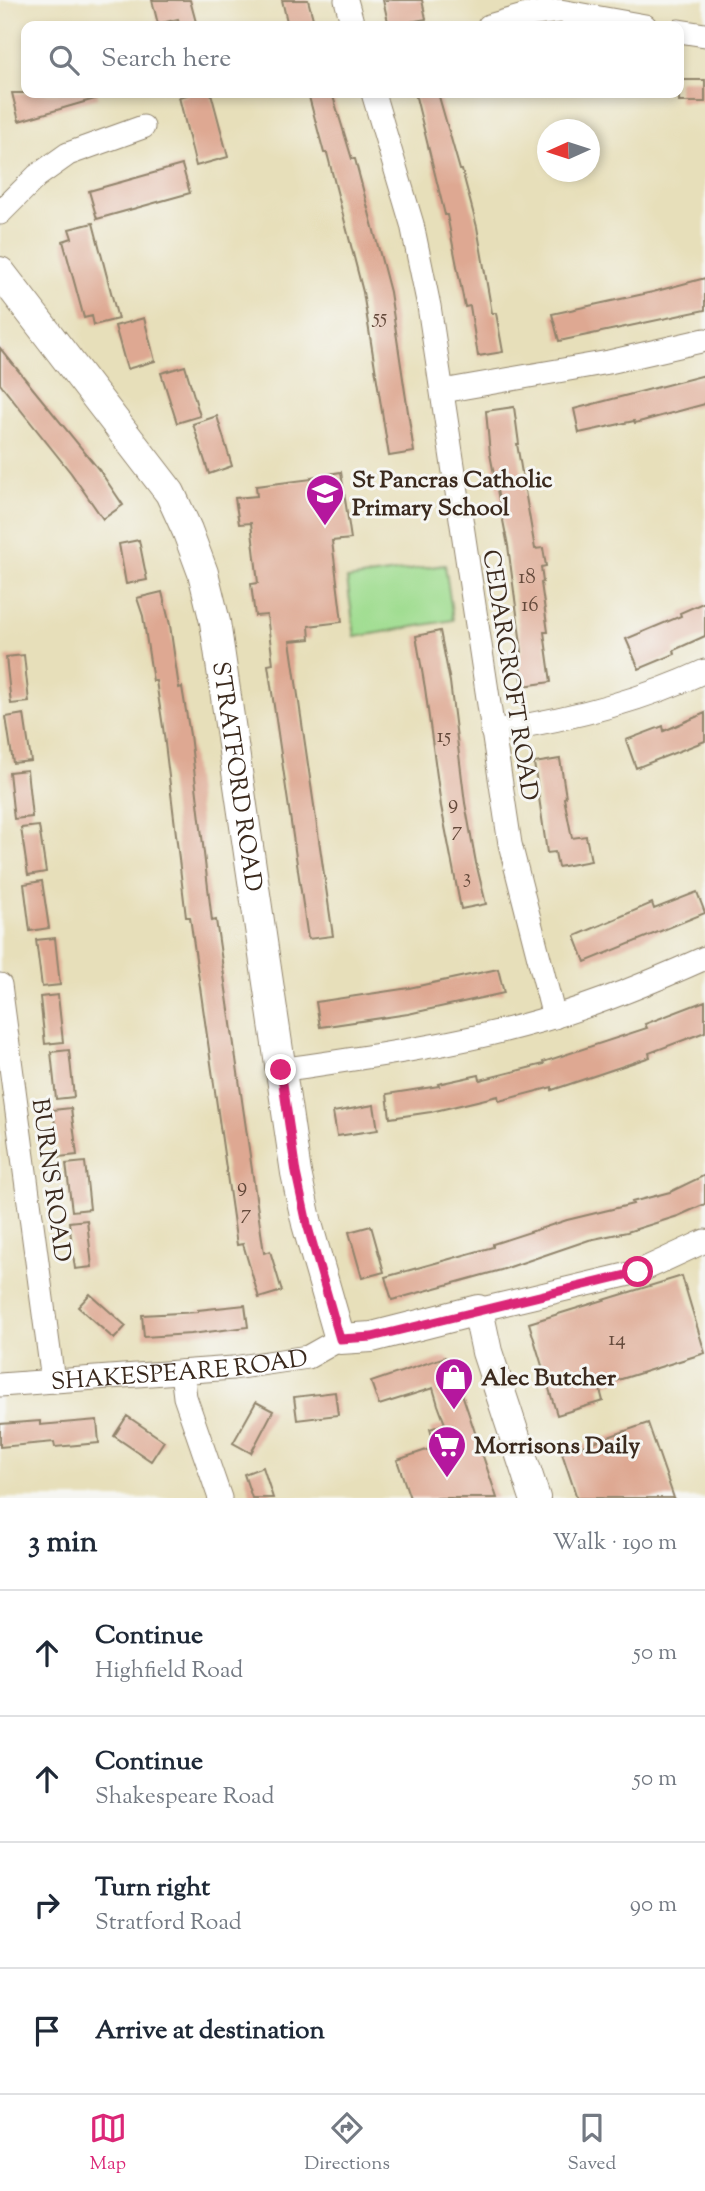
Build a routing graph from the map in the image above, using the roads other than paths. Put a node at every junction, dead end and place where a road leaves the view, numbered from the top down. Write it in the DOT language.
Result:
graph roads {
  1 [pos="346,0"];
  2 [pos="352,21"];
  3 [pos="506,21"];
  4 [pos="617,21"];
  5 [pos="684,32"];
  6 [pos="705,34"];
  7 [pos="374,98"];
  8 [pos="144,127"];
  9 [pos="0,213"];
  10 [pos="0,272"];
  11 [pos="705,340"];
  12 [pos="443,391"];
  13 [pos="705,671"];
  14 [pos="492,731"];
  15 [pos="705,958"];
  16 [pos="0,985"];
  17 [pos="554,1017"];
  18 [pos="281,1070"];
  19 [pos="705,1241"];
  20 [pos="478,1310"];
  21 [pos="340,1339"];
  22 [pos="182,1372"];
  23 [pos="53,1381"];
  24 [pos="0,1385"];
  25 [pos="220,1498"];
  26 [pos="535,1498"];
  1 -- 2 [label="street"];
  3 -- 4 [label="street"];
  5 -- 6 [label="street"];
  7 -- 12 [label="street, CEDARCROFT ROAD"];
  8 -- 9 [label="street"];
  10 -- 18 [label="street, STRATFORD ROAD"];
  11 -- 12 [label="street"];
  12 -- 14 [label="street, CEDARCROFT ROAD"];
  13 -- 14 [label="street"];
  14 -- 17 [label="street, CEDARCROFT ROAD"];
  15 -- 17 [label="street"];
  16 -- 23 [label="street, BURNS ROAD"];
  17 -- 18 [label="street"];
  18 -- 21 [label="street, STRATFORD ROAD"];
  19 -- 20 [label="street"];
  20 -- 21 [label="street, SHAKESPEARE ROAD"];
  20 -- 26 [label="street"];
  21 -- 22 [label="street, SHAKESPEARE ROAD"];
  22 -- 23 [label="street, SHAKESPEARE ROAD"];
  22 -- 25 [label="street"];
  23 -- 24 [label="street, SHAKESPEARE ROAD"];
}
